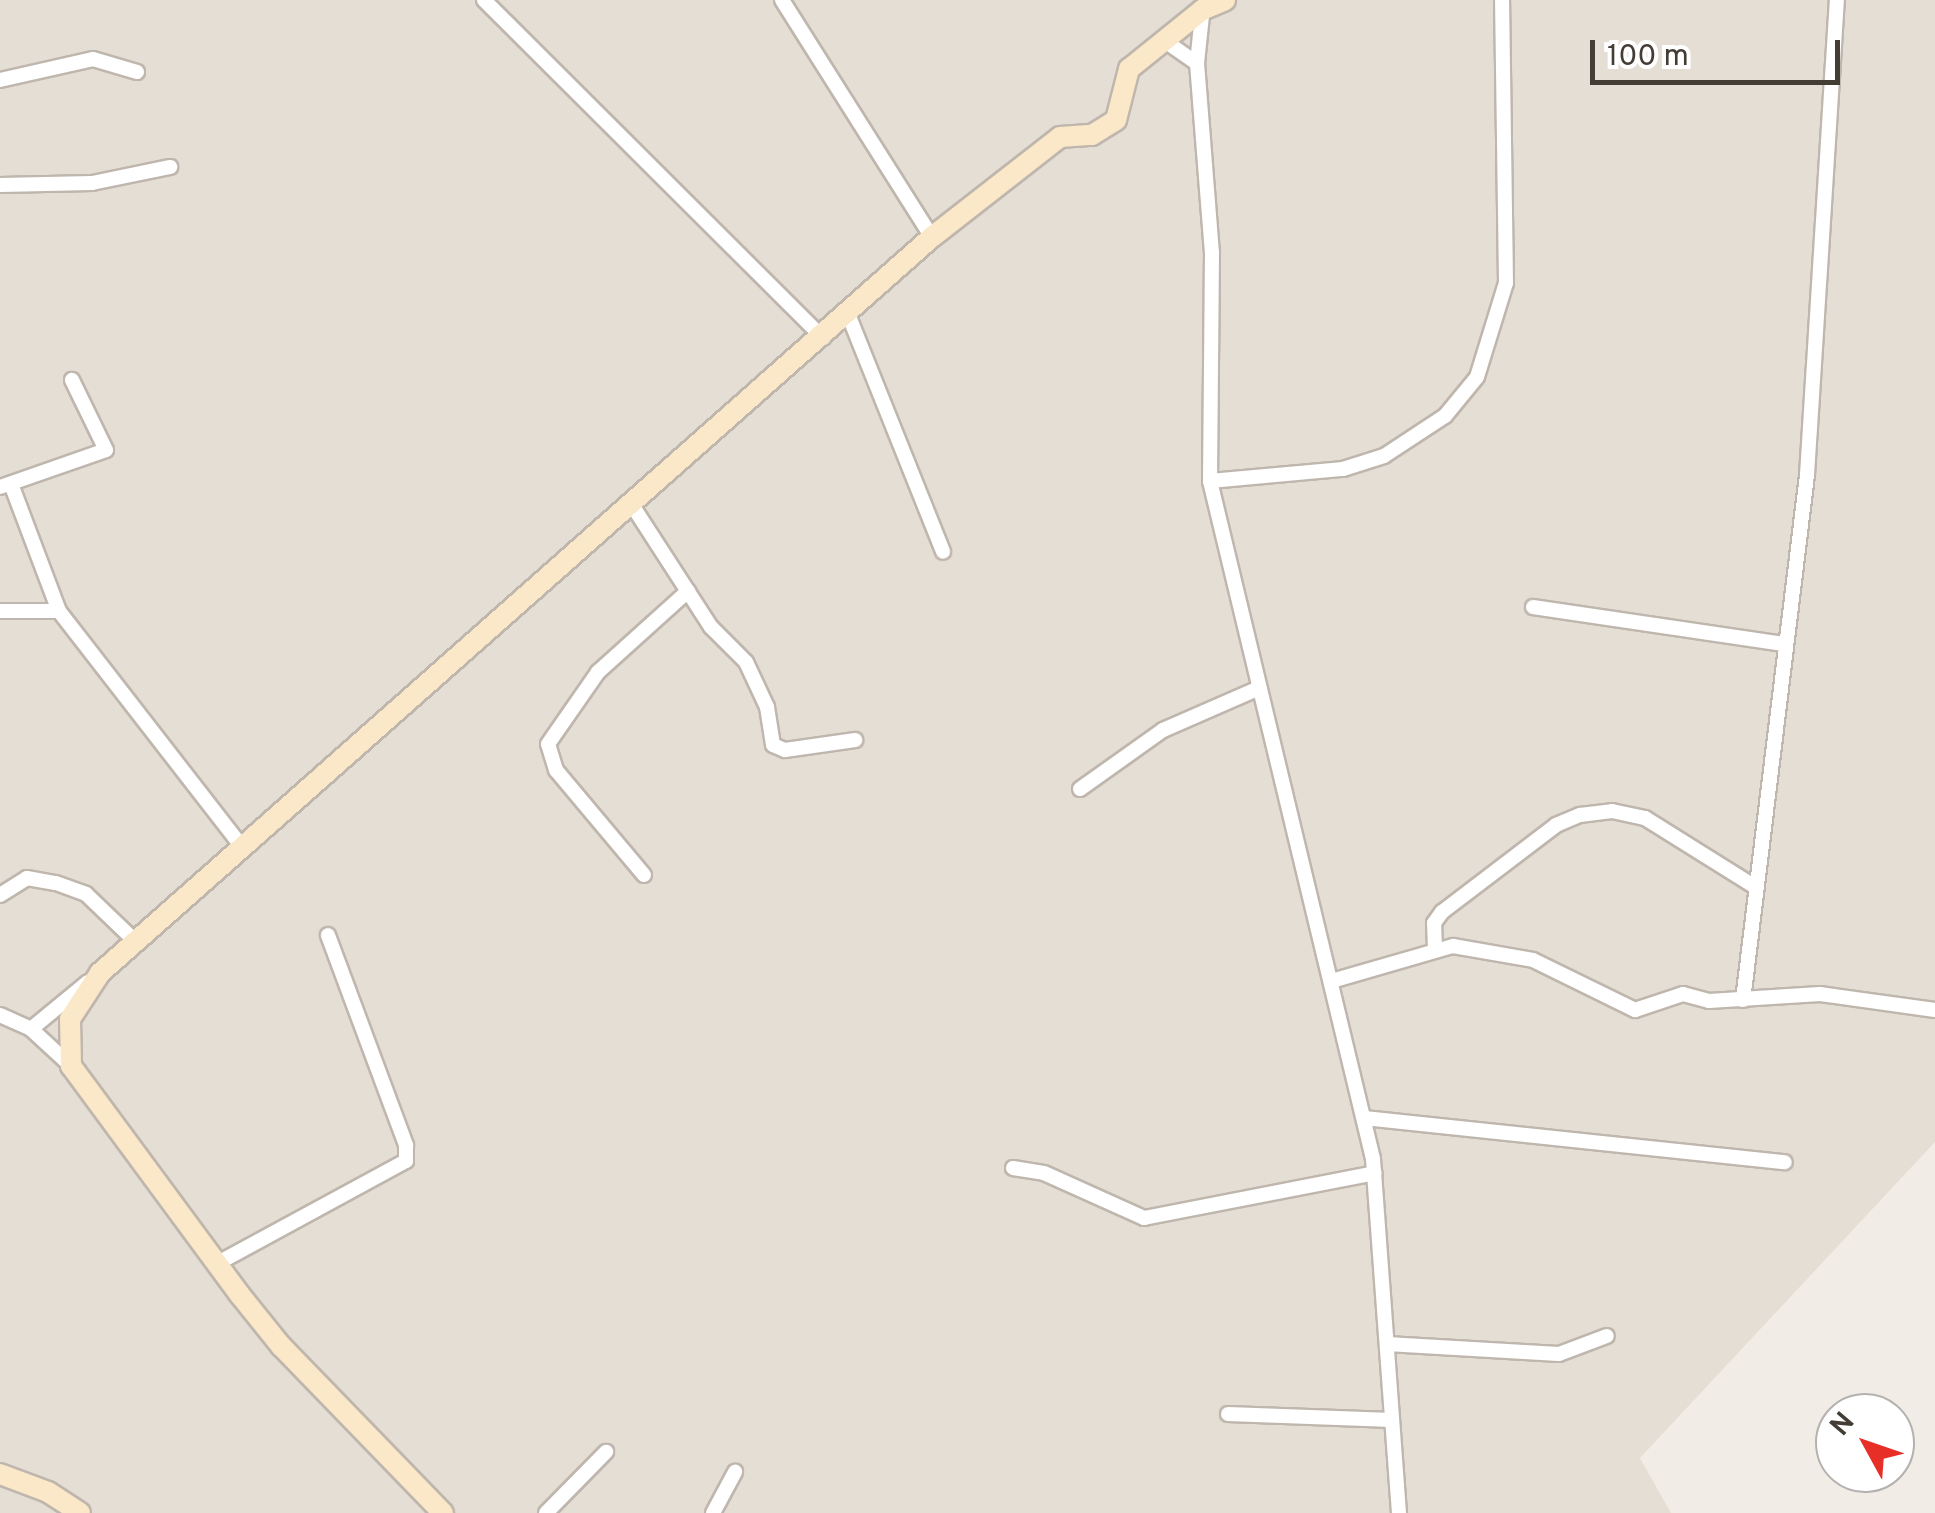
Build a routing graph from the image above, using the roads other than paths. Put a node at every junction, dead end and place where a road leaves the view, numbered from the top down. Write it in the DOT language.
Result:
graph roads {
  1 [pos="484,0"];
  2 [pos="782,0"];
  3 [pos="1225,0"];
  4 [pos="1502,0"];
  5 [pos="1837,0"];
  6 [pos="1203,5"];
  7 [pos="1164,41"];
  8 [pos="1196,63"];
  9 [pos="137,72"];
  10 [pos="0,80"];
  11 [pos="170,167"];
  12 [pos="0,185"];
  13 [pos="932,237"];
  14 [pos="848,314"];
  15 [pos="823,338"];
  16 [pos="72,380"];
  17 [pos="1210,481"];
  18 [pos="6,486"];
  19 [pos="632,506"];
  20 [pos="944,552"];
  21 [pos="688,590"];
  22 [pos="1533,607"];
  23 [pos="0,611"];
  24 [pos="59,611"];
  25 [pos="1786,644"];
  26 [pos="1259,688"];
  27 [pos="855,740"];
  28 [pos="1080,789"];
  29 [pos="243,848"];
  30 [pos="644,875"];
  31 [pos="1754,886"];
  32 [pos="0,895"];
  33 [pos="328,935"];
  34 [pos="136,942"];
  35 [pos="1434,950"];
  36 [pos="100,973"];
  37 [pos="1335,980"];
  38 [pos="1742,1000"];
  39 [pos="1935,1010"];
  40 [pos="0,1015"];
  41 [pos="31,1030"];
  42 [pos="71,1066"];
  43 [pos="1364,1118"];
  44 [pos="1785,1162"];
  45 [pos="1013,1168"];
  46 [pos="1375,1173"];
  47 [pos="218,1263"];
  48 [pos="1607,1336"];
  49 [pos="1387,1344"];
  50 [pos="1228,1414"];
  51 [pos="1392,1420"];
  52 [pos="606,1452"];
  53 [pos="735,1472"];
  54 [pos="0,1474"];
  55 [pos="80,1513"];
  56 [pos="443,1513"];
  57 [pos="546,1513"];
  58 [pos="713,1513"];
  59 [pos="1399,1513"];
  1 -- 15 [label="street"];
  2 -- 13 [label="street"];
  3 -- 6 [label="street"];
  4 -- 17 [label="street"];
  5 -- 25 [label="street"];
  6 -- 7 [label="street"];
  6 -- 8 [label="street"];
  7 -- 8 [label="street"];
  7 -- 13 [label="street"];
  8 -- 17 [label="street"];
  9 -- 10 [label="street"];
  11 -- 12 [label="street"];
  13 -- 14 [label="street"];
  14 -- 15 [label="street"];
  14 -- 20 [label="street"];
  15 -- 19 [label="street"];
  16 -- 18 [label="street"];
  17 -- 26 [label="street"];
  18 -- 24 [label="street"];
  19 -- 21 [label="street"];
  19 -- 29 [label="street"];
  21 -- 27 [label="street"];
  21 -- 30 [label="street"];
  22 -- 25 [label="street"];
  23 -- 24 [label="street"];
  24 -- 29 [label="street"];
  25 -- 31 [label="street"];
  26 -- 28 [label="street"];
  26 -- 37 [label="street"];
  29 -- 34 [label="street"];
  31 -- 35 [label="street"];
  31 -- 38 [label="street"];
  32 -- 34 [label="street"];
  33 -- 47 [label="street"];
  34 -- 36 [label="street"];
  35 -- 37 [label="street"];
  35 -- 38 [label="street"];
  36 -- 41 [label="street"];
  36 -- 42 [label="street"];
  37 -- 43 [label="street"];
  38 -- 39 [label="street"];
  40 -- 41 [label="street"];
  41 -- 42 [label="street"];
  42 -- 47 [label="street"];
  43 -- 44 [label="street"];
  43 -- 46 [label="street"];
  45 -- 46 [label="street"];
  46 -- 49 [label="street"];
  47 -- 56 [label="street"];
  48 -- 49 [label="street"];
  49 -- 51 [label="street"];
  50 -- 51 [label="street"];
  51 -- 59 [label="street"];
  52 -- 57 [label="street"];
  53 -- 58 [label="street"];
  54 -- 55 [label="street"];
}
